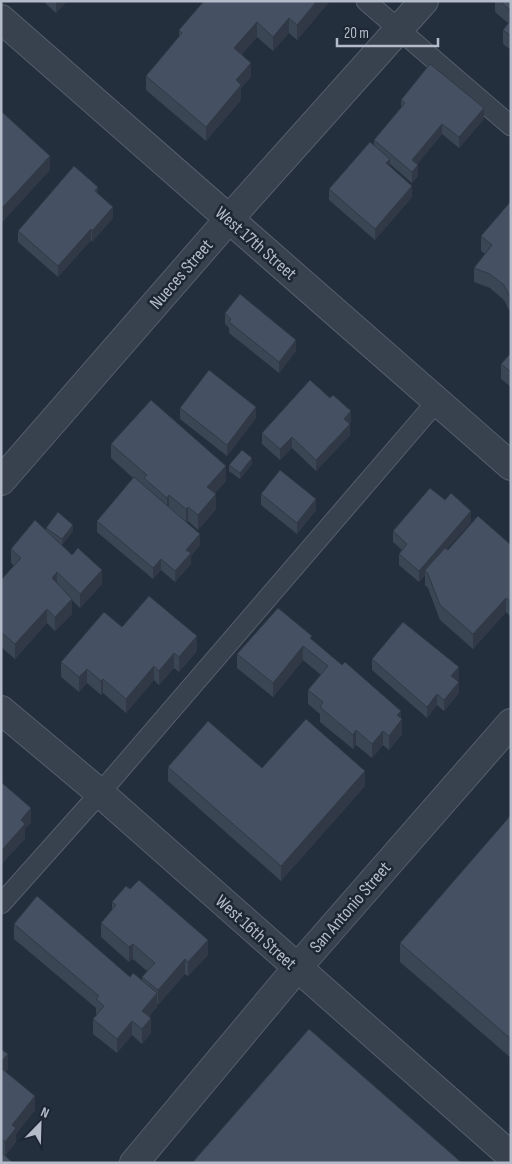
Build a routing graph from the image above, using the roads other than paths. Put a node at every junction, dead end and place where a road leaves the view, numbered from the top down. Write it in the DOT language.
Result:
graph roads {
  1 [pos="366,1"];
  2 [pos="424,1"];
  3 [pos="1,19"];
  4 [pos="399,29"];
  5 [pos="511,126"];
  6 [pos="229,219"];
  7 [pos="438,400"];
  8 [pos="511,466"];
  9 [pos="1,482"];
  10 [pos="1,710"];
  11 [pos="511,722"];
  12 [pos="100,793"];
  13 [pos="1,904"];
  14 [pos="297,968"];
  15 [pos="511,1156"];
  16 [pos="134,1163"];
  1 -- 4 [label="lane"];
  2 -- 4 [label="street, Nueces Street"];
  3 -- 6 [label="street, West 17th Street"];
  4 -- 5 [label="lane"];
  4 -- 6 [label="street, Nueces Street"];
  6 -- 7 [label="street, West 17th Street"];
  6 -- 9 [label="street, Nueces Street"];
  7 -- 8 [label="street, West 17th Street"];
  7 -- 12 [label="lane"];
  10 -- 12 [label="street, West 16th Street"];
  11 -- 14 [label="street, San Antonio Street"];
  12 -- 13 [label="lane"];
  12 -- 14 [label="street, West 16th Street"];
  14 -- 15 [label="street, West 16th Street"];
  14 -- 16 [label="street, San Antonio Street"];
}
